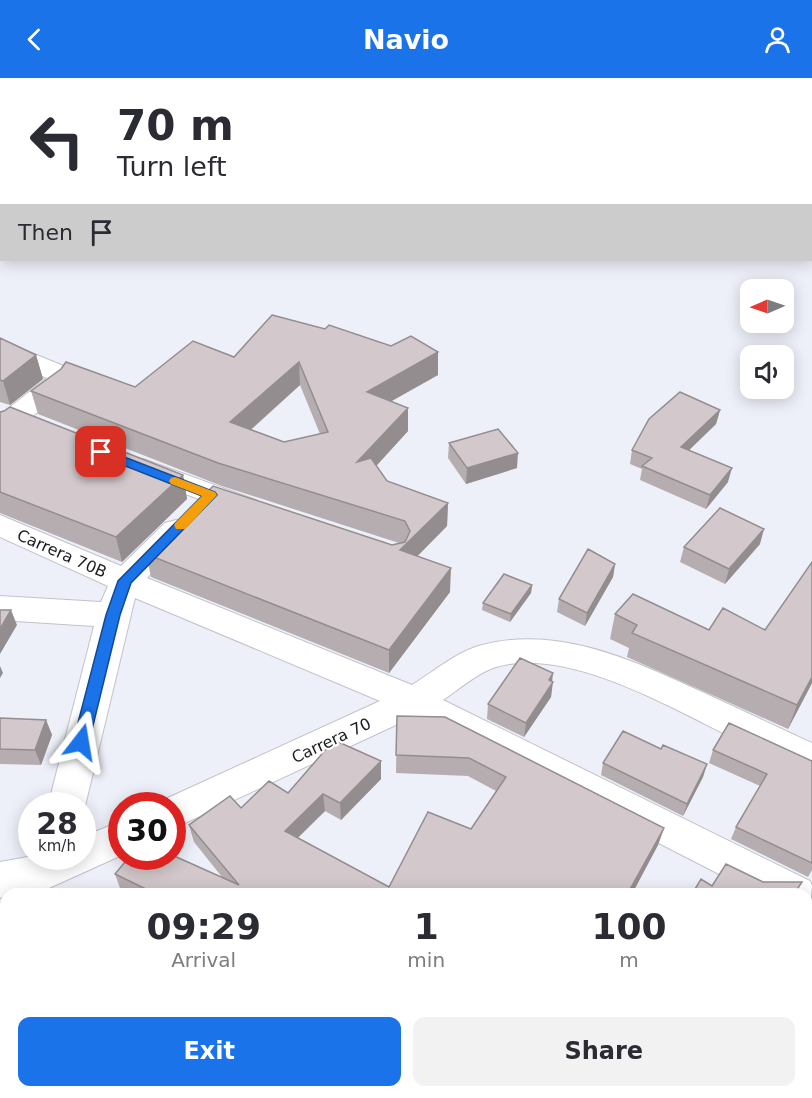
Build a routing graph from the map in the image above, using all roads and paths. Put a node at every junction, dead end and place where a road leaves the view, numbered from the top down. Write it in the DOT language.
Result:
graph roads {
  1 [pos="0,348"];
  2 [pos="4,419"];
  3 [pos="46,430"];
  4 [pos="123,460"];
  5 [pos="211,495"];
  6 [pos="268,514"];
  7 [pos="0,525"];
  8 [pos="125,581"];
  9 [pos="0,608"];
  10 [pos="113,615"];
  11 [pos="414,701"];
  12 [pos="812,759"];
  13 [pos="69,792"];
  14 [pos="186,807"];
  15 [pos="48,870"];
  16 [pos="0,880"];
  17 [pos="784,888"];
  1 -- 2 [label="street"];
  2 -- 3 [label="street"];
  4 -- 5 [label="street"];
  5 -- 6 [label="street"];
  5 -- 8 [label="street"];
  7 -- 8 [label="street, Carrera 70B"];
  8 -- 10 [label="street"];
  8 -- 11 [label="street, Carrera 70B"];
  9 -- 10 [label="street"];
  10 -- 13 [label="street"];
  11 -- 12 [label="street, Carrera 70"];
  11 -- 14 [label="street, Carrera 70"];
  11 -- 17 [label="street, Carrera 70B"];
  15 -- 16 [label="street"];
}
